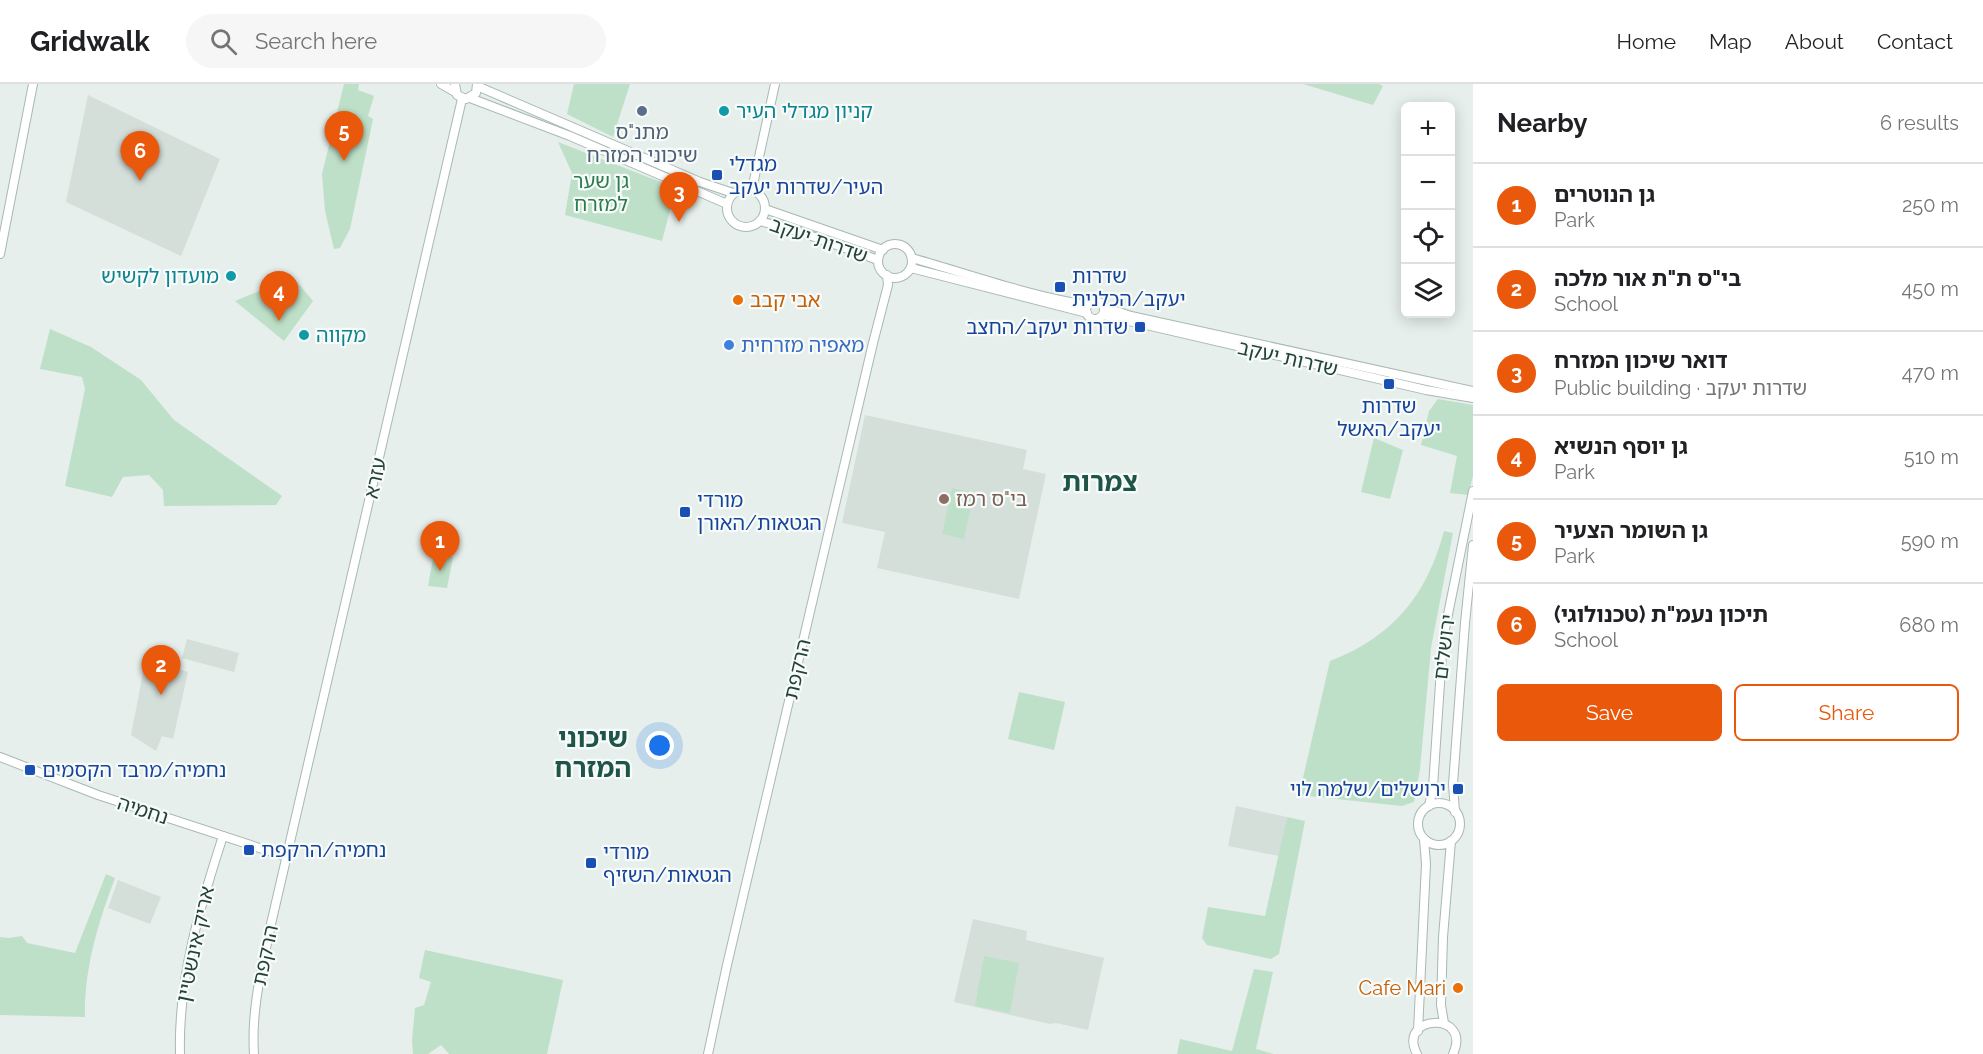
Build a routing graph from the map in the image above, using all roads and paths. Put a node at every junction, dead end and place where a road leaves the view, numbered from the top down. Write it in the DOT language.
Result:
graph roads {
  1 [pos="33,84"];
  2 [pos="441,84"];
  3 [pos="775,84"];
  4 [pos="477,85"];
  5 [pos="455,88"];
  6 [pos="466,99"];
  7 [pos="752,189"];
  8 [pos="733,193"];
  9 [pos="727,204"];
  10 [pos="765,209"];
  11 [pos="760,220"];
  12 [pos="883,250"];
  13 [pos="0,254"];
  14 [pos="912,258"];
  15 [pos="878,260"];
  16 [pos="910,268"];
  17 [pos="891,276"];
  18 [pos="1087,309"];
  19 [pos="1104,311"];
  20 [pos="1471,390"];
  21 [pos="1473,399"];
  22 [pos="1473,492"];
  23 [pos="1473,544"];
  24 [pos="0,757"];
  25 [pos="1430,806"];
  26 [pos="1455,812"];
  27 [pos="223,836"];
  28 [pos="1424,839"];
  29 [pos="1451,841"];
  30 [pos="287,857"];
  31 [pos="1444,1023"];
  32 [pos="1418,1031"];
  33 [pos="180,1054"];
  34 [pos="254,1054"];
  35 [pos="708,1054"];
  36 [pos="1417,1054"];
  37 [pos="1453,1054"];
  1 -- 13 [label="street"];
  2 -- 5 [label="street"];
  3 -- 7 [label="street"];
  4 -- 6 [label="street, עזרא"];
  4 -- 8 [label="street"];
  5 -- 6 [label="street"];
  6 -- 9 [label="street"];
  6 -- 30 [label="street, עזרא"];
  7 -- 8 [label="street"];
  7 -- 10 [label="street"];
  8 -- 9 [label="street"];
  9 -- 11 [label="street"];
  10 -- 11 [label="street"];
  10 -- 12 [label="street, שדרות יעקב"];
  11 -- 15 [label="street, שדרות יעקב"];
  12 -- 14 [label="street"];
  12 -- 15 [label="street"];
  14 -- 16 [label="street"];
  14 -- 18 [label="street"];
  15 -- 17 [label="street"];
  16 -- 17 [label="street"];
  16 -- 18 [label="street"];
  17 -- 35 [label="street, הרקפת"];
  18 -- 19 [label="street"];
  18 -- 19 [label="street"];
  19 -- 20 [label="street, שדרות יעקב"];
  19 -- 21 [label="street, שדרות יעקב"];
  22 -- 25 [label="street, ירושלים"];
  23 -- 26 [label="street, ירושלים"];
  24 -- 27 [label="street, נחמיה"];
  25 -- 26 [label="street"];
  25 -- 28 [label="street"];
  26 -- 29 [label="street"];
  27 -- 30 [label="street, נחמיה"];
  27 -- 33 [label="street, אריק אינשטיין"];
  28 -- 29 [label="street"];
  28 -- 32 [label="street"];
  29 -- 31 [label="street"];
  30 -- 34 [label="street, הרקפת"];
  31 -- 32 [label="street"];
  31 -- 37 [label="street"];
  32 -- 36 [label="street"];
}
